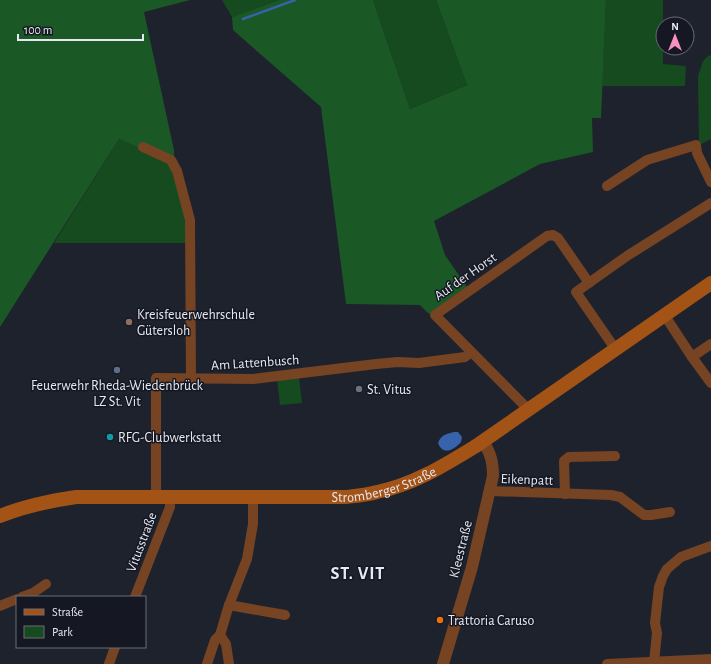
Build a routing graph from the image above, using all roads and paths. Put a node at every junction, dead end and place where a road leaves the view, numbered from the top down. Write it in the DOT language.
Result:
graph roads {
  1 [pos="143,147"];
  2 [pos="711,182"];
  3 [pos="607,186"];
  4 [pos="711,203"];
  5 [pos="589,283"];
  6 [pos="711,284"];
  7 [pos="665,316"];
  8 [pos="711,344"];
  9 [pos="616,350"];
  10 [pos="471,352"];
  11 [pos="692,357"];
  12 [pos="191,379"];
  13 [pos="711,383"];
  14 [pos="529,410"];
  15 [pos="483,442"];
  16 [pos="615,456"];
  17 [pos="490,491"];
  18 [pos="565,494"];
  19 [pos="163,497"];
  20 [pos="253,498"];
  21 [pos="670,512"];
  22 [pos="0,516"];
  23 [pos="711,546"];
  24 [pos="46,584"];
  25 [pos="24,596"];
  26 [pos="135,596"];
  27 [pos="16,599"];
  28 [pos="229,605"];
  29 [pos="0,606"];
  30 [pos="285,615"];
  31 [pos="220,635"];
  32 [pos="115,648"];
  33 [pos="711,659"];
  34 [pos="654,662"];
  35 [pos="109,664"];
  36 [pos="207,664"];
  37 [pos="229,664"];
  38 [pos="443,664"];
  39 [pos="607,664"];
  1 -- 12 [label="street"];
  2 -- 3 [label="street"];
  4 -- 5 [label="street"];
  5 -- 9 [label="street"];
  5 -- 10 [label="street, Auf der Horst"];
  6 -- 7 [label="main road, Stromberger Straße"];
  7 -- 9 [label="main road, Stromberger Straße"];
  7 -- 11 [label="street"];
  8 -- 11 [label="street"];
  9 -- 14 [label="main road, Stromberger Straße"];
  10 -- 12 [label="street, Am Lattenbusch"];
  10 -- 14 [label="street, Auf der Horst"];
  11 -- 13 [label="street"];
  12 -- 19 [label="street, Am Lattenbusch"];
  14 -- 15 [label="main road, Stromberger Straße"];
  15 -- 17 [label="street, Kleestraße"];
  15 -- 20 [label="main road, Stromberger Straße"];
  16 -- 18 [label="street, Eikenpatt"];
  17 -- 18 [label="street, Eikenpatt"];
  17 -- 38 [label="street, Kleestraße"];
  18 -- 21 [label="street, Eikenpatt"];
  19 -- 20 [label="main road, Stromberger Straße"];
  19 -- 22 [label="main road, Stromberger Straße"];
  19 -- 26 [label="street, Vitusstraße"];
  20 -- 28 [label="street"];
  23 -- 34 [label="street"];
  24 -- 25 [label="street"];
  27 -- 29 [label="street"];
  28 -- 30 [label="street"];
  28 -- 31 [label="street"];
  31 -- 36 [label="street"];
  31 -- 37 [label="street"];
  32 -- 35 [label="street"];
  33 -- 34 [label="street"];
  34 -- 39 [label="street"];
}
